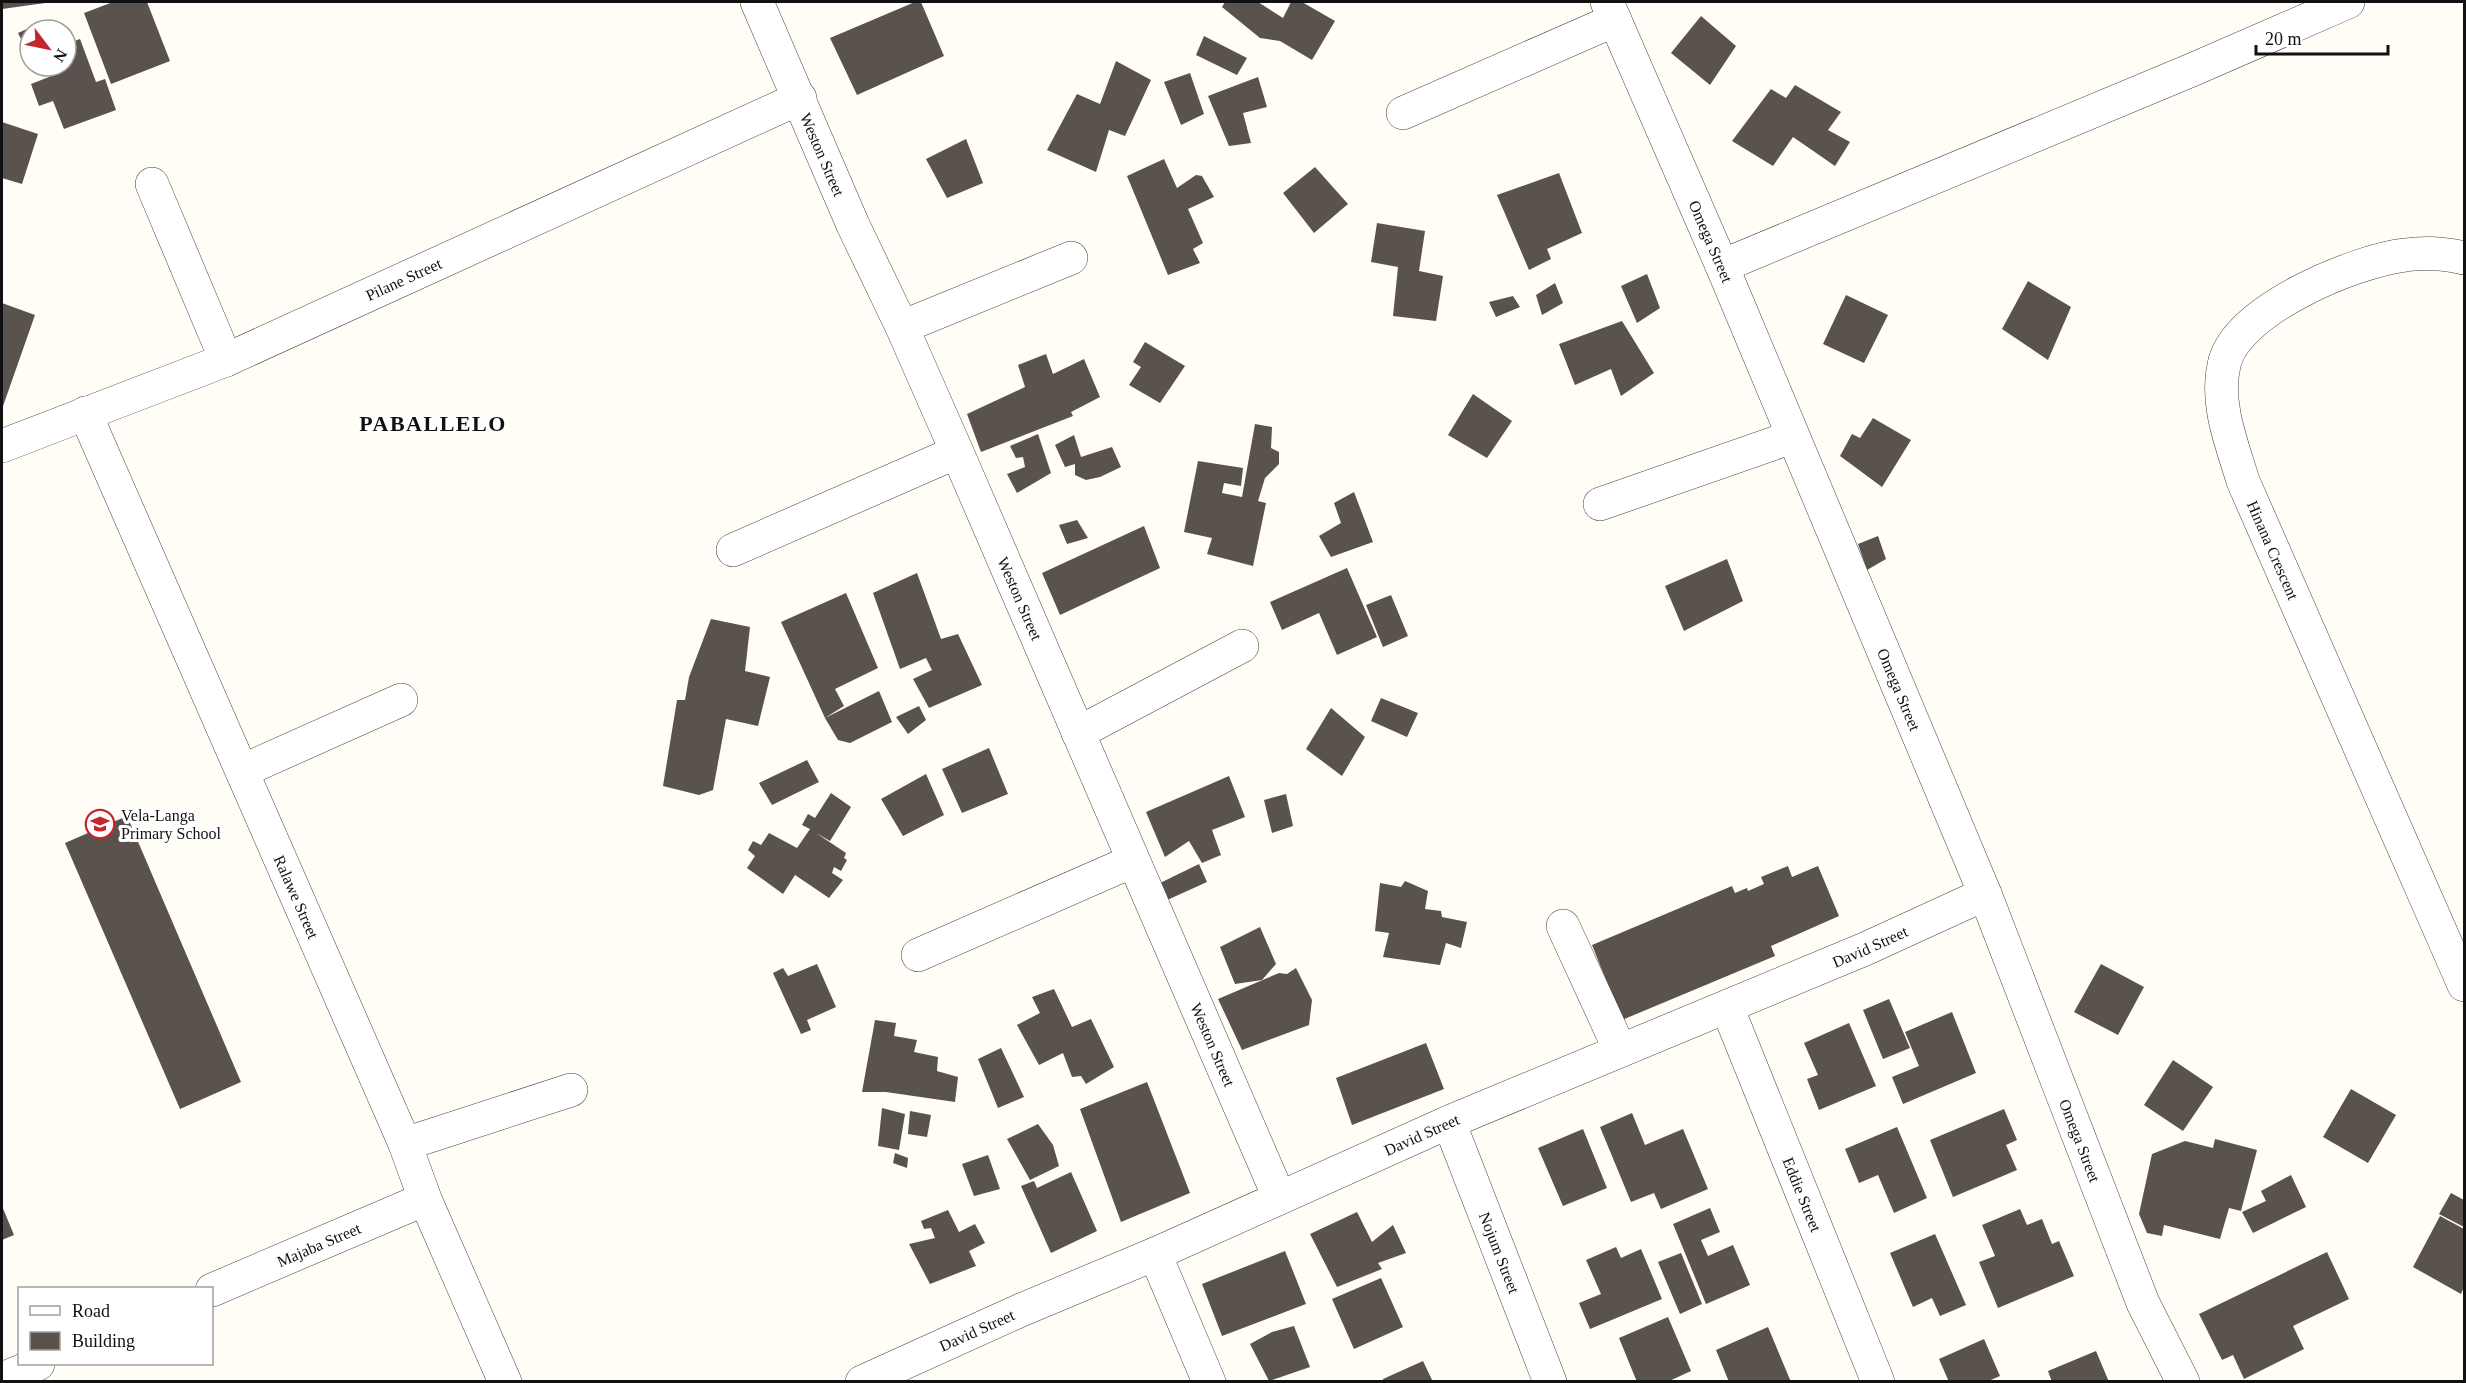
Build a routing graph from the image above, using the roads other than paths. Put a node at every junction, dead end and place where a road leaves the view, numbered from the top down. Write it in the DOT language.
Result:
graph roads {
  1 [pos="758,2"];
  2 [pos="2348,2"];
  3 [pos="1611,11"];
  4 [pos="800,98"];
  5 [pos="1403,113"];
  6 [pos="152,184"];
  7 [pos="1071,258"];
  8 [pos="2464,258"];
  9 [pos="1722,266"];
  10 [pos="902,327"];
  11 [pos="226,360"];
  12 [pos="85,413"];
  13 [pos="1792,436"];
  14 [pos="2,446"];
  15 [pos="957,452"];
  16 [pos="1600,504"];
  17 [pos="733,550"];
  18 [pos="1242,646"];
  19 [pos="401,700"];
  20 [pos="1078,733"];
  21 [pos="242,771"];
  22 [pos="1133,861"];
  23 [pos="1985,894"];
  24 [pos="1563,926"];
  25 [pos="918,955"];
  26 [pos="2464,985"];
  27 [pos="1727,1007"];
  28 [pos="1620,1050"];
  29 [pos="571,1090"];
  30 [pos="1449,1122"];
  31 [pos="405,1144"];
  32 [pos="1279,1197"];
  33 [pos="425,1199"];
  34 [pos="1155,1254"];
  35 [pos="213,1290"];
  36 [pos="36,1365"];
  37 [pos="909,1372"];
  38 [pos="2,1379"];
  39 [pos="505,1382"];
  40 [pos="862,1382"];
  41 [pos="1209,1382"];
  42 [pos="1550,1382"];
  43 [pos="1878,1382"];
  44 [pos="2183,1382"];
  1 -- 4 [label="street, Weston Street"];
  2 -- 9 [label="street"];
  3 -- 5 [label="street"];
  3 -- 9 [label="street, Omega Street"];
  4 -- 10 [label="street, Weston Street"];
  4 -- 11 [label="street, Pilane Street"];
  6 -- 11 [label="street"];
  7 -- 10 [label="street"];
  8 -- 26 [label="street, Hinana Crescent"];
  9 -- 13 [label="street, Omega Street"];
  10 -- 15 [label="street, Weston Street"];
  11 -- 12 [label="street, Pilane Street"];
  12 -- 14 [label="street, Pilane Street"];
  12 -- 21 [label="street, Ralawe Street"];
  13 -- 16 [label="street"];
  13 -- 23 [label="street, Omega Street"];
  15 -- 17 [label="street"];
  15 -- 20 [label="street, Weston Street"];
  18 -- 20 [label="street"];
  19 -- 21 [label="street"];
  20 -- 22 [label="street, Weston Street"];
  21 -- 31 [label="street, Ralawe Street"];
  22 -- 25 [label="street"];
  22 -- 32 [label="street, Weston Street"];
  23 -- 27 [label="street, David Street"];
  23 -- 44 [label="street, Omega Street"];
  24 -- 28 [label="street"];
  27 -- 28 [label="street, David Street"];
  27 -- 43 [label="street, Eddie Street"];
  28 -- 30 [label="street, David Street"];
  29 -- 31 [label="street"];
  30 -- 32 [label="street, David Street"];
  30 -- 42 [label="street, Nojum Street"];
  31 -- 33 [label="street, Ralawe Street"];
  32 -- 34 [label="street, David Street"];
  33 -- 35 [label="street, Majaba Street"];
  33 -- 39 [label="street, Ralawe Street"];
  34 -- 37 [label="street, David Street"];
  34 -- 41 [label="street"];
  36 -- 38 [label="street"];
  37 -- 40 [label="street, David Street"];
}
